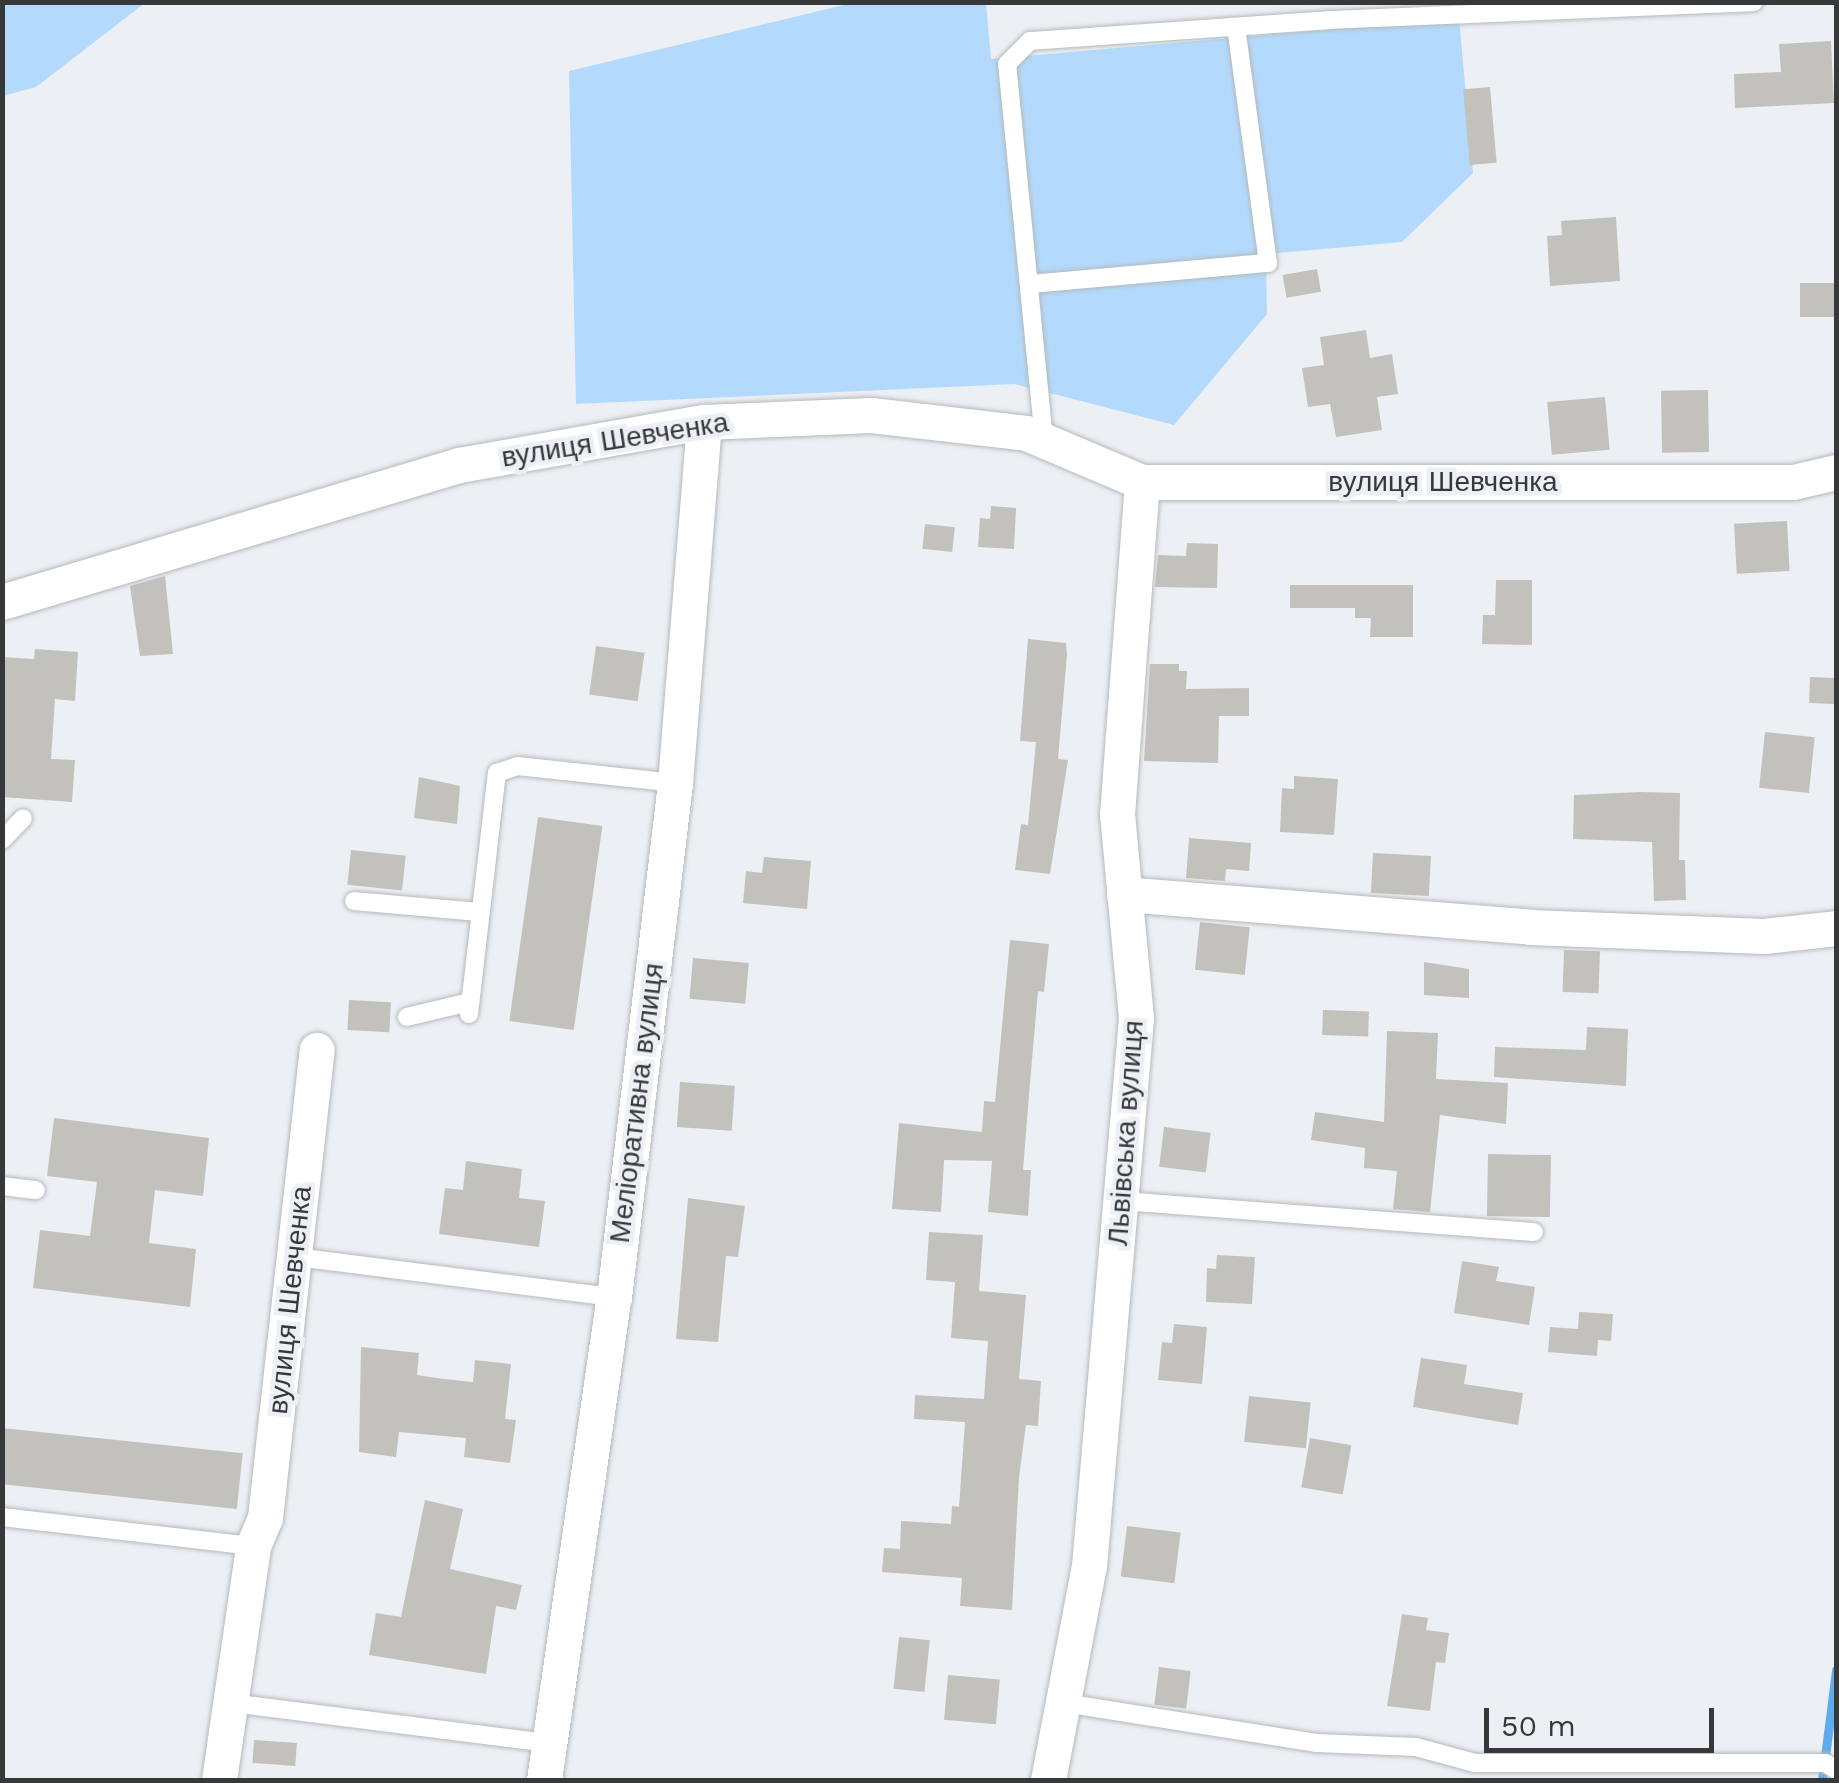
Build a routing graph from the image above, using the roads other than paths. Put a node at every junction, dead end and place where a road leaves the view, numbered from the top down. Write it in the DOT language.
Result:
graph roads {
  1 [pos="1754,2"];
  2 [pos="1236,26"];
  3 [pos="1031,284"];
  4 [pos="704,422"];
  5 [pos="1044,440"];
  6 [pos="1836,472"];
  7 [pos="1142,482"];
  8 [pos="2,602"];
  9 [pos="675,783"];
  10 [pos="23,818"];
  11 [pos="2,840"];
  12 [pos="1124,894"];
  13 [pos="354,900"];
  14 [pos="479,912"];
  15 [pos="1836,928"];
  16 [pos="408,1018"];
  17 [pos="317,1050"];
  18 [pos="2,1186"];
  19 [pos="36,1190"];
  20 [pos="1121,1201"];
  21 [pos="1534,1232"];
  22 [pos="296,1257"];
  23 [pos="614,1298"];
  24 [pos="2,1517"];
  25 [pos="253,1546"];
  26 [pos="231,1703"];
  27 [pos="1064,1703"];
  28 [pos="549,1743"];
  29 [pos="1831,1766"];
  30 [pos="219,1780"];
  31 [pos="544,1780"];
  32 [pos="1048,1780"];
  1 -- 2 [label="lane"];
  2 -- 3 [label="lane"];
  2 -- 3 [label="lane"];
  3 -- 5 [label="lane"];
  4 -- 5 [label="street, вулиця Шевченка"];
  4 -- 8 [label="street, вулиця Шевченка"];
  4 -- 9 [label="street, Меліоративна вулиця"];
  5 -- 7 [label="street, вулиця Шевченка"];
  6 -- 7 [label="street, вулиця Шевченка"];
  7 -- 12 [label="street, Львівська вулиця"];
  9 -- 14 [label="lane"];
  9 -- 23 [label="street, Меліоративна вулиця"];
  10 -- 11 [label="lane"];
  12 -- 15 [label="street"];
  12 -- 20 [label="street, Львівська вулиця"];
  13 -- 14 [label="lane"];
  14 -- 16 [label="lane"];
  17 -- 22 [label="street, вулиця Шевченка"];
  18 -- 19 [label="lane"];
  20 -- 21 [label="lane"];
  20 -- 27 [label="street, Львівська вулиця"];
  22 -- 23 [label="lane"];
  22 -- 25 [label="street, вулиця Шевченка"];
  23 -- 28 [label="street, Меліоративна вулиця"];
  24 -- 25 [label="lane"];
  25 -- 26 [label="street, вулиця Шевченка"];
  26 -- 28 [label="lane"];
  26 -- 30 [label="street, вулиця Шевченка"];
  27 -- 29 [label="lane"];
  27 -- 32 [label="street, Львівська вулиця"];
  28 -- 31 [label="street, Меліоративна вулиця"];
}
